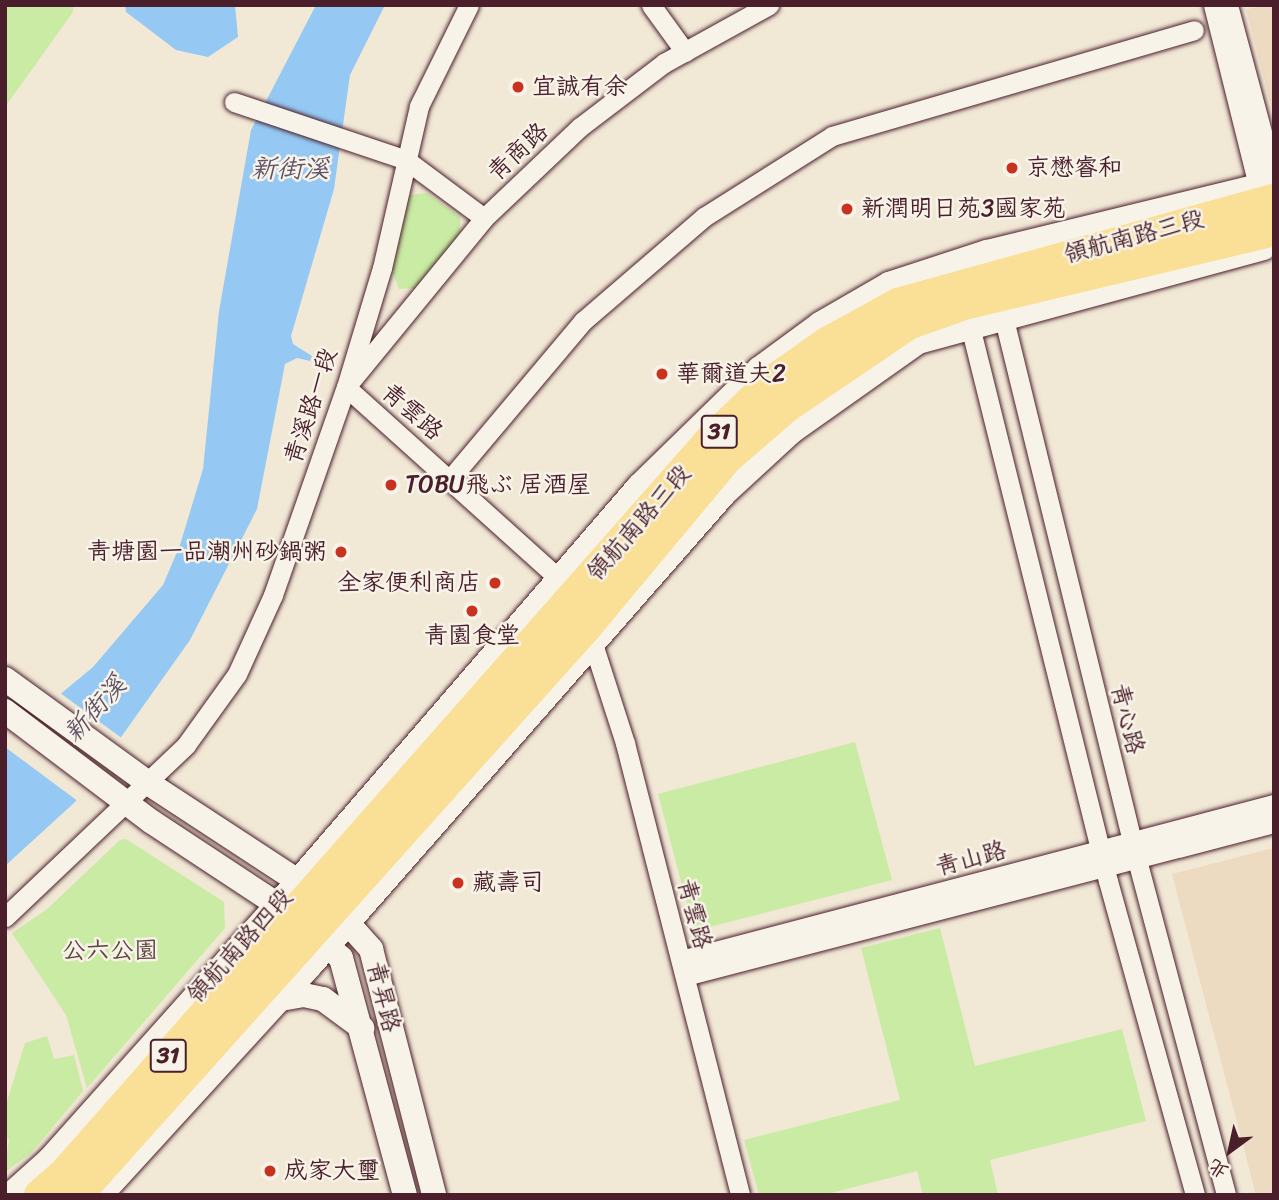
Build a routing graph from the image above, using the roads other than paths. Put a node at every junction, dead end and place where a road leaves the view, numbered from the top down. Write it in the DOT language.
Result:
graph roads {
  1 [pos="469,5"];
  2 [pos="651,5"];
  3 [pos="769,5"];
  4 [pos="1213,5"];
  5 [pos="1227,5"];
  6 [pos="1194,30"];
  7 [pos="685,52"];
  8 [pos="234,102"];
  9 [pos="406,160"];
  10 [pos="1270,215"];
  11 [pos="484,218"];
  12 [pos="996,285"];
  13 [pos="962,294"];
  14 [pos="346,387"];
  15 [pos="450,479"];
  16 [pos="577,614"];
  17 [pos="5,679"];
  18 [pos="10,715"];
  19 [pos="138,793"];
  20 [pos="1274,804"];
  21 [pos="1274,823"];
  22 [pos="1134,850"];
  23 [pos="1102,859"];
  24 [pos="323,900"];
  25 [pos="5,917"];
  26 [pos="302,924"];
  27 [pos="683,968"];
  28 [pos="281,999"];
  29 [pos="362,1028"];
  30 [pos="182,1076"];
  31 [pos="139,1156"];
  32 [pos="10,1195"];
  33 [pos="40,1195"];
  34 [pos="77,1195"];
  35 [pos="101,1195"];
  36 [pos="405,1195"];
  37 [pos="434,1195"];
  38 [pos="740,1195"];
  39 [pos="1195,1195"];
  40 [pos="1226,1195"];
  1 -- 9 [label="street, 青溪路一段"];
  2 -- 7 [label="street"];
  3 -- 7 [label="street, 青商路"];
  4 -- 10 [label="street"];
  5 -- 10 [label="street"];
  6 -- 15 [label="street"];
  7 -- 11 [label="street, 青商路"];
  8 -- 9 [label="street"];
  9 -- 11 [label="street"];
  9 -- 14 [label="street, 青溪路一段"];
  10 -- 12 [label="main road, 領航南路三段 / 31"];
  10 -- 12 [label="street, 領航南路三段 / 31"];
  11 -- 14 [label="street, 青商路"];
  12 -- 13 [label="main road, 領航南路三段 / 31"];
  12 -- 13 [label="street, 領航南路三段 / 31"];
  12 -- 22 [label="street, 青心路"];
  13 -- 16 [label="main road, 領航南路三段 / 31"];
  13 -- 16 [label="street, 領航南路三段 / 31"];
  13 -- 23 [label="street"];
  14 -- 15 [label="street, 青雲路"];
  14 -- 19 [label="street, 青溪路一段"];
  15 -- 16 [label="street, 青雲路"];
  16 -- 24 [label="main road, 領航南路三段 / 31"];
  16 -- 24 [label="street, 領航南路三段 / 31"];
  16 -- 27 [label="street, 青雲路"];
  17 -- 19 [label="street, 青昇路"];
  18 -- 19 [label="street, 青昇路"];
  19 -- 24 [label="street, 青昇路"];
  19 -- 25 [label="street, 青溪路一段"];
  19 -- 26 [label="street, 青昇路"];
  20 -- 22 [label="street, 青山路"];
  21 -- 22 [label="street, 青山路"];
  22 -- 23 [label="street, 青山路"];
  22 -- 40 [label="street, 青心路"];
  23 -- 27 [label="street, 青山路"];
  23 -- 39 [label="street"];
  24 -- 26 [label="main road, 領航南路三段 / 31"];
  24 -- 26 [label="street, 領航南路四段 / 31"];
  24 -- 37 [label="street, 青昇路"];
  26 -- 28 [label="street, 領航南路四段 / 31"];
  26 -- 29 [label="street, 青昇路"];
  26 -- 30 [label="main road, 領航南路四段 / 31"];
  26 -- 32 [label="street, 領航南路四段 / 31"];
  26 -- 33 [label="main road, 領航南路四段 / 31"];
  27 -- 38 [label="street, 青雲路"];
  28 -- 29 [label="street"];
  28 -- 31 [label="street, 領航南路四段 / 31"];
  29 -- 36 [label="street, 青昇路"];
  30 -- 31 [label="street"];
  30 -- 34 [label="main road, 領航南路四段 / 31"];
  31 -- 35 [label="street, 領航南路四段 / 31"];
}
